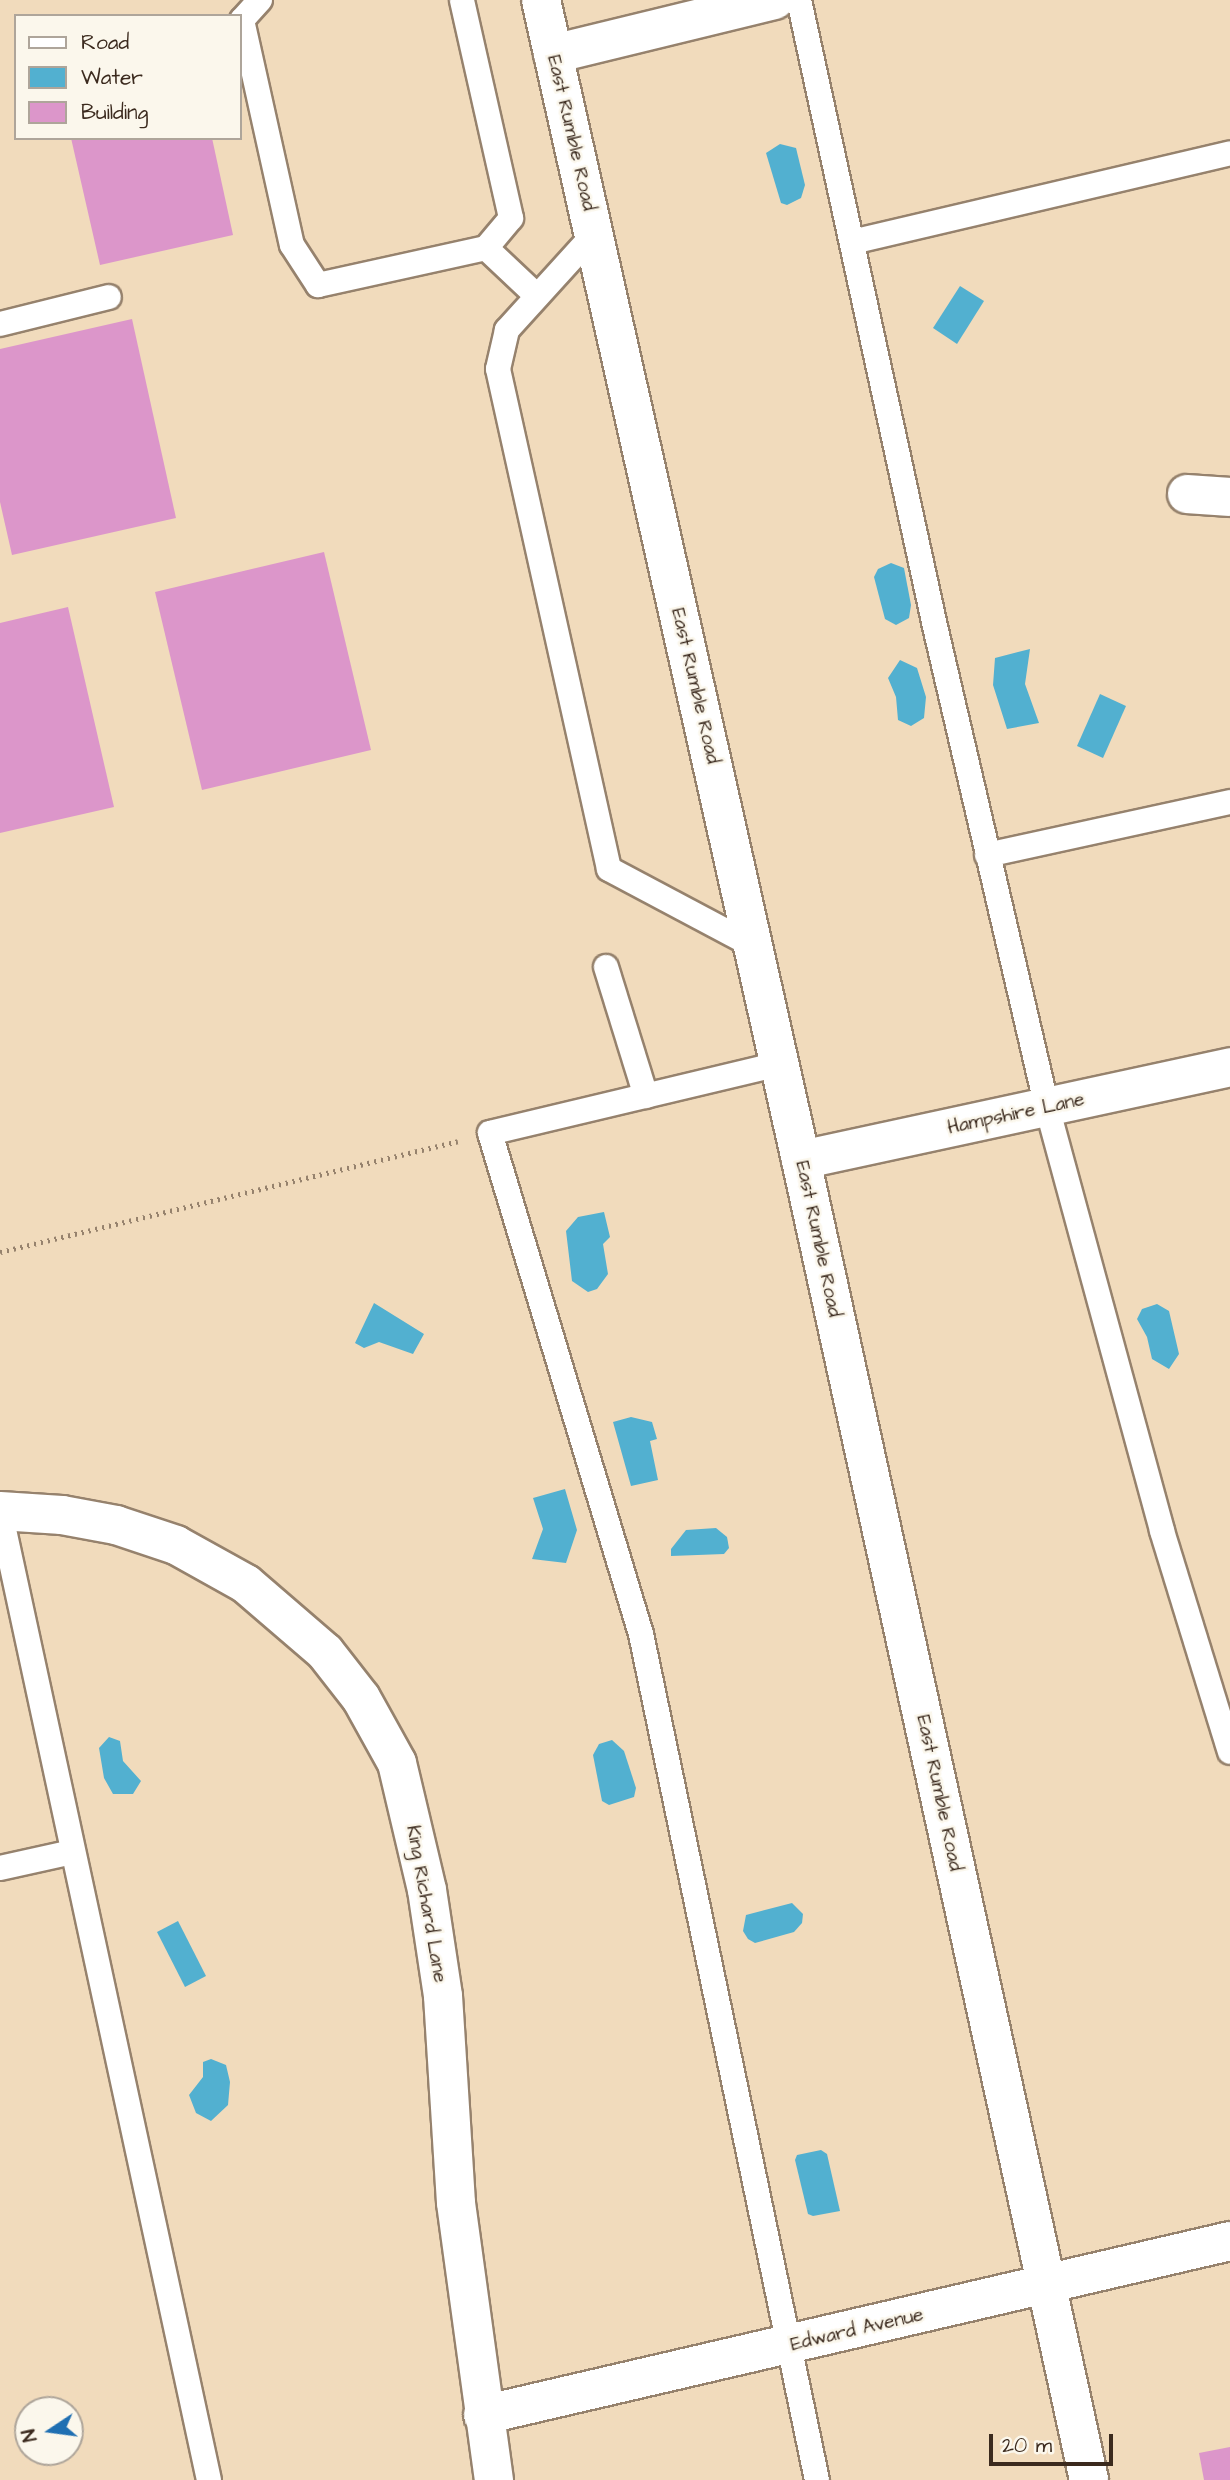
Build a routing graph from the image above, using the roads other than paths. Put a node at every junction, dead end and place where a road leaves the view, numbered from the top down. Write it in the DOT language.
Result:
graph roads {
  1 [pos="260,0"];
  2 [pos="462,0"];
  3 [pos="541,0"];
  4 [pos="775,0"];
  5 [pos="799,0"];
  6 [pos="553,54"];
  7 [pos="1230,153"];
  8 [pos="594,234"];
  9 [pos="852,242"];
  10 [pos="486,248"];
  11 [pos="537,296"];
  12 [pos="109,297"];
  13 [pos="0,324"];
  14 [pos="1186,495"];
  15 [pos="1230,497"];
  16 [pos="1230,802"];
  17 [pos="987,855"];
  18 [pos="752,945"];
  19 [pos="606,967"];
  20 [pos="779,1064"];
  21 [pos="1230,1067"];
  22 [pos="646,1096"];
  23 [pos="1047,1107"];
  24 [pos="801,1160"];
  25 [pos="0,1511"];
  26 [pos="1230,1752"];
  27 [pos="72,1852"];
  28 [pos="0,1868"];
  29 [pos="1230,2241"];
  30 [pos="1047,2286"];
  31 [pos="788,2346"];
  32 [pos="483,2415"];
  33 [pos="209,2480"];
  34 [pos="494,2480"];
  35 [pos="817,2480"];
  36 [pos="1089,2480"];
  1 -- 10 [label="lane"];
  2 -- 10 [label="lane"];
  3 -- 6 [label="street, East Rumble Road"];
  4 -- 6 [label="street"];
  5 -- 9 [label="lane"];
  6 -- 8 [label="street, East Rumble Road"];
  7 -- 9 [label="lane"];
  8 -- 11 [label="lane"];
  8 -- 18 [label="street, East Rumble Road"];
  9 -- 17 [label="lane"];
  10 -- 11 [label="lane"];
  11 -- 18 [label="lane"];
  12 -- 13 [label="lane"];
  14 -- 15 [label="street"];
  16 -- 17 [label="lane"];
  17 -- 23 [label="lane"];
  18 -- 20 [label="street, East Rumble Road"];
  19 -- 22 [label="lane"];
  20 -- 22 [label="lane"];
  20 -- 24 [label="street, East Rumble Road"];
  21 -- 23 [label="street, Hampshire Lane"];
  22 -- 31 [label="lane"];
  23 -- 24 [label="street, Hampshire Lane"];
  23 -- 26 [label="lane"];
  24 -- 30 [label="street, East Rumble Road"];
  25 -- 27 [label="lane"];
  25 -- 32 [label="street, King Richard Lane"];
  27 -- 28 [label="lane"];
  27 -- 33 [label="lane"];
  29 -- 30 [label="street, Edward Avenue"];
  30 -- 31 [label="street, Edward Avenue"];
  30 -- 36 [label="street, East Rumble Road"];
  31 -- 32 [label="street, Edward Avenue"];
  31 -- 35 [label="lane"];
  32 -- 34 [label="street, King Richard Lane"];
}
